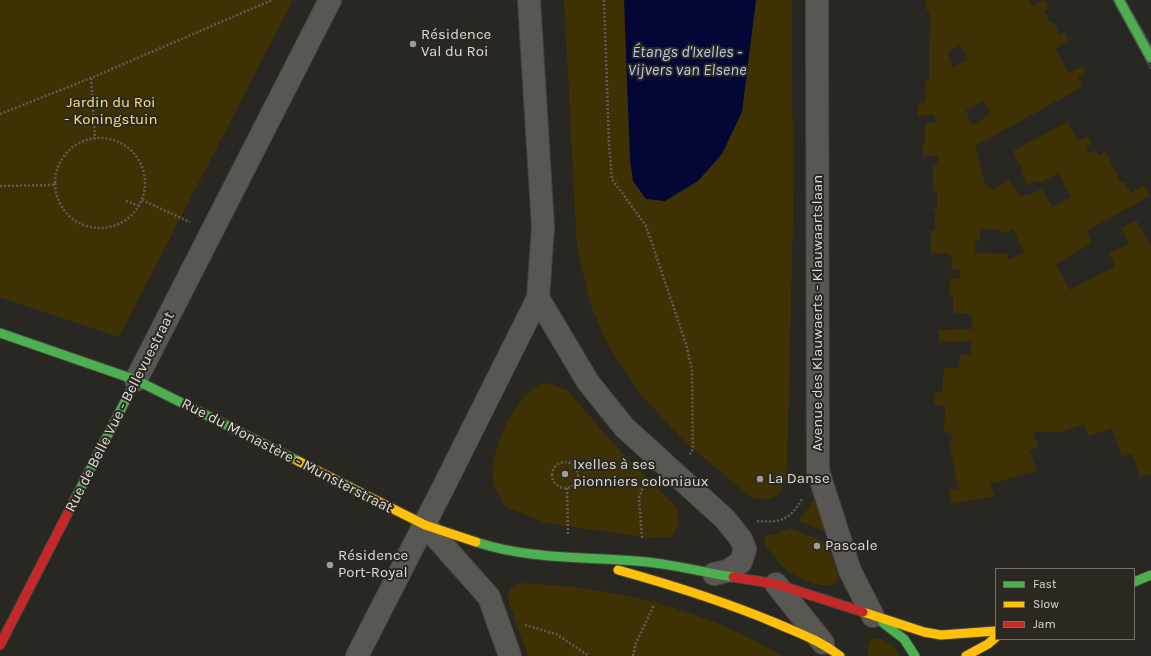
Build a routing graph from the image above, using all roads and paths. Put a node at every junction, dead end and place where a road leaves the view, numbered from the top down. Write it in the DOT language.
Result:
graph roads {
  1 [pos="272,0"];
  2 [pos="330,0"];
  3 [pos="529,0"];
  4 [pos="604,0"];
  5 [pos="817,0"];
  6 [pos="1119,0"];
  7 [pos="1151,58"];
  8 [pos="90,78"];
  9 [pos="0,114"];
  10 [pos="95,138"];
  11 [pos="54,185"];
  12 [pos="0,186"];
  13 [pos="126,200"];
  14 [pos="142,200"];
  15 [pos="140,206"];
  16 [pos="190,222"];
  17 [pos="538,298"];
  18 [pos="0,332"];
  19 [pos="136,380"];
  20 [pos="658,457"];
  21 [pos="677,475"];
  22 [pos="566,488"];
  23 [pos="425,525"];
  24 [pos="568,535"];
  25 [pos="642,544"];
  26 [pos="572,558"];
  27 [pos="714,574"];
  28 [pos="1151,575"];
  29 [pos="1135,582"];
  30 [pos="776,584"];
  31 [pos="656,601"];
  32 [pos="873,616"];
  33 [pos="519,623"];
  34 [pos="995,631"];
  35 [pos="995,638"];
  36 [pos="823,643"];
  37 [pos="0,645"];
  38 [pos="357,656"];
  39 [pos="510,656"];
  40 [pos="590,656"];
  41 [pos="633,656"];
  42 [pos="840,656"];
  43 [pos="915,656"];
  44 [pos="966,656"];
  1 -- 8 [label="path"];
  2 -- 19 [label="street, Rue de Belle Vue - Bellevuestraat"];
  3 -- 17 [label="street"];
  4 -- 21 [label="path"];
  5 -- 32 [label="street, Avenue des Klauwaerts - Klauwaartslaan"];
  6 -- 7 [label="street"];
  8 -- 9 [label="path"];
  8 -- 10 [label="path"];
  10 -- 11 [label="path"];
  10 -- 14 [label="path"];
  11 -- 12 [label="path"];
  11 -- 15 [label="path"];
  13 -- 15 [label="path"];
  14 -- 15 [label="path"];
  14 -- 16 [label="path"];
  17 -- 20 [label="street"];
  17 -- 23 [label="street"];
  18 -- 19 [label="street, Rue du Monastère - Munsterstraat"];
  19 -- 23 [label="street, Rue du Monastère - Munsterstraat"];
  19 -- 37 [label="street, Rue de Belle Vue - Bellevuestraat"];
  20 -- 21 [label="street"];
  20 -- 25 [label="path"];
  21 -- 27 [label="street"];
  22 -- 22 [label="path"];
  22 -- 24 [label="path"];
  23 -- 26 [label="street"];
  23 -- 38 [label="street"];
  23 -- 39 [label="street, Rue du Monastère - Munsterstraat"];
  26 -- 27 [label="street"];
  26 -- 36 [label="street"];
  27 -- 30 [label="street"];
  28 -- 29 [label="street"];
  30 -- 32 [label="street"];
  30 -- 36 [label="street"];
  31 -- 41 [label="path"];
  32 -- 34 [label="street"];
  32 -- 43 [label="street"];
  33 -- 40 [label="path"];
  35 -- 44 [label="street"];
  36 -- 42 [label="street"];
}
